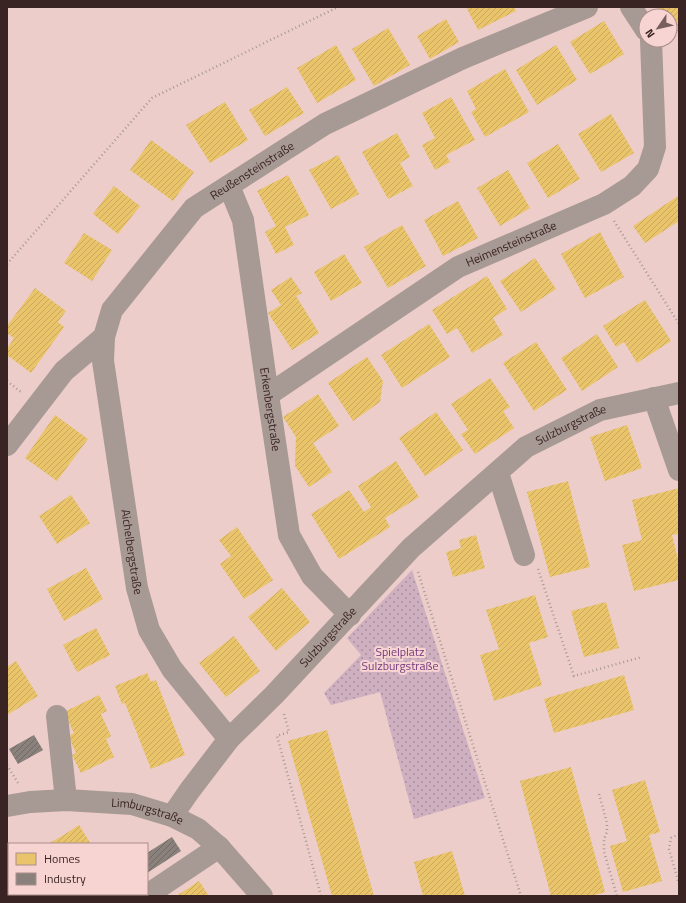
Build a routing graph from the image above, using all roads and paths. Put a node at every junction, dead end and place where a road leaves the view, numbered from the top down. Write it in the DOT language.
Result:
graph roads {
  1 [pos="338,7"];
  2 [pos="587,7"];
  3 [pos="631,7"];
  4 [pos="638,18"];
  5 [pos="652,48"];
  6 [pos="228,186"];
  7 [pos="604,204"];
  8 [pos="7,264"];
  9 [pos="679,324"];
  10 [pos="104,337"];
  11 [pos="679,393"];
  12 [pos="268,395"];
  13 [pos="654,398"];
  14 [pos="7,445"];
  15 [pos="679,470"];
  16 [pos="498,473"];
  17 [pos="411,548"];
  18 [pos="524,554"];
  19 [pos="350,615"];
  20 [pos="642,657"];
  21 [pos="283,710"];
  22 [pos="57,716"];
  23 [pos="229,739"];
  24 [pos="600,794"];
  25 [pos="66,800"];
  26 [pos="7,806"];
  27 [pos="172,816"];
  28 [pos="679,834"];
  29 [pos="219,847"];
  30 [pos="679,884"];
  31 [pos="148,895"];
  32 [pos="262,896"];
  33 [pos="321,896"];
  34 [pos="521,896"];
  35 [pos="617,896"];
  1 -- 8 [label="path"];
  2 -- 6 [label="street, Reußensteinstraße"];
  3 -- 4 [label="street"];
  5 -- 7 [label="street, Heimensteinstraße"];
  6 -- 10 [label="street, Reußensteinstraße"];
  6 -- 12 [label="street, Erkenbergstraße"];
  7 -- 9 [label="path"];
  7 -- 12 [label="street, Heimensteinstraße"];
  10 -- 14 [label="street"];
  10 -- 23 [label="street, Aichelbergstraße"];
  11 -- 13 [label="street, Sulzburgstraße"];
  12 -- 19 [label="street, Erkenbergstraße"];
  13 -- 15 [label="street"];
  13 -- 16 [label="street, Sulzburgstraße"];
  16 -- 17 [label="street, Sulzburgstraße"];
  16 -- 18 [label="street"];
  17 -- 19 [label="street, Sulzburgstraße"];
  17 -- 34 [label="path"];
  18 -- 20 [label="path"];
  19 -- 23 [label="street, Sulzburgstraße"];
  21 -- 33 [label="path"];
  22 -- 25 [label="street"];
  23 -- 27 [label="street, Sulzburgstraße"];
  24 -- 35 [label="path"];
  25 -- 26 [label="street, Limburgstraße"];
  25 -- 27 [label="street, Limburgstraße"];
  27 -- 29 [label="street, Limburgstraße"];
  28 -- 30 [label="path"];
  29 -- 31 [label="street"];
  29 -- 32 [label="street, Limburgstraße"];
}
